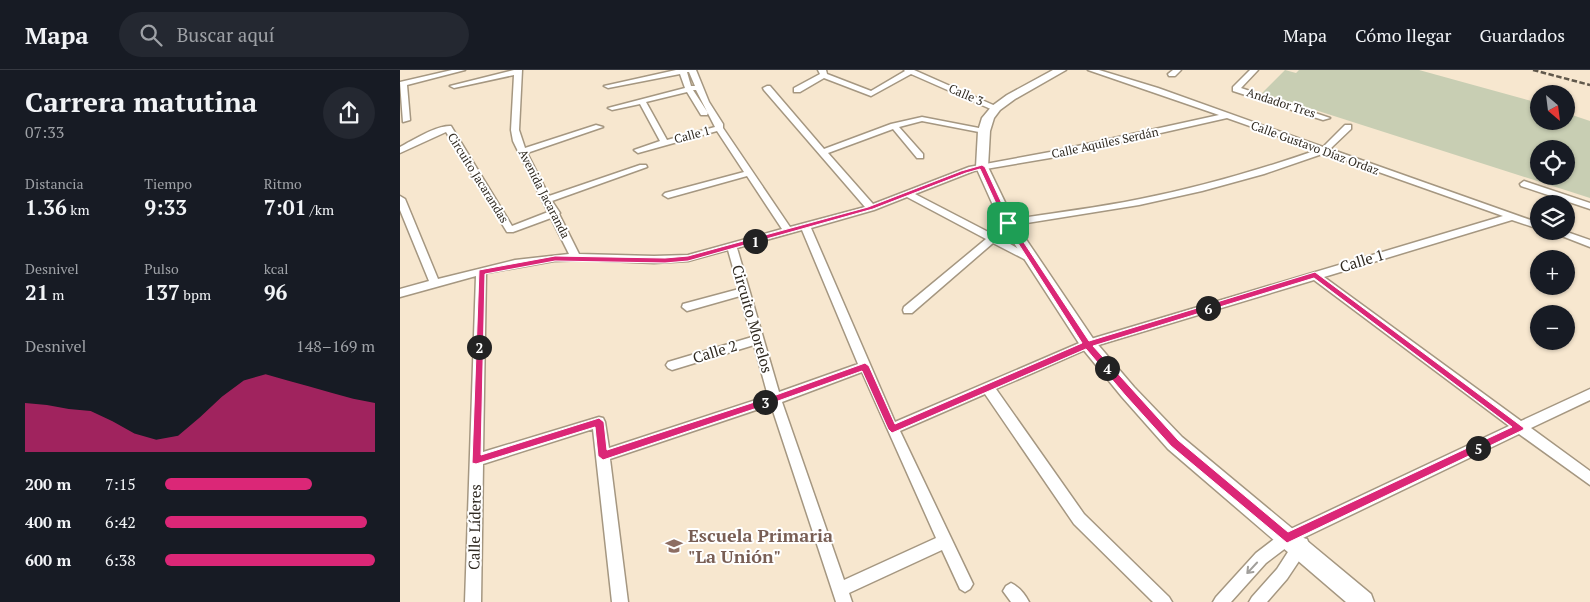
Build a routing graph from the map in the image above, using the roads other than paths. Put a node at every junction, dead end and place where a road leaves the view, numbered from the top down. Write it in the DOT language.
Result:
graph roads {
  1 [pos="462,70"];
  2 [pos="684,70"];
  3 [pos="692,70"];
  4 [pos="1061,70"];
  5 [pos="1092,70"];
  6 [pos="1254,70"];
  7 [pos="452,71"];
  8 [pos="517,71"];
  9 [pos="910,71"];
  10 [pos="823,72"];
  11 [pos="401,84"];
  12 [pos="454,86"];
  13 [pos="608,86"];
  14 [pos="698,87"];
  15 [pos="767,88"];
  16 [pos="689,90"];
  17 [pos="796,90"];
  18 [pos="642,101"];
  19 [pos="612,108"];
  20 [pos="996,108"];
  21 [pos="1227,116"];
  22 [pos="1326,118"];
  23 [pos="406,120"];
  24 [pos="894,126"];
  25 [pos="599,127"];
  26 [pos="1348,127"];
  27 [pos="719,128"];
  28 [pos="984,131"];
  29 [pos="665,142"];
  30 [pos="400,150"];
  31 [pos="638,150"];
  32 [pos="1324,151"];
  33 [pos="522,152"];
  34 [pos="823,152"];
  35 [pos="920,156"];
  36 [pos="643,167"];
  37 [pos="982,167"];
  38 [pos="750,173"];
  39 [pos="1524,184"];
  40 [pos="909,194"];
  41 [pos="668,195"];
  42 [pos="400,199"];
  43 [pos="547,200"];
  44 [pos="1590,206"];
  45 [pos="871,208"];
  46 [pos="555,213"];
  47 [pos="1511,217"];
  48 [pos="1008,223"];
  49 [pos="1530,223"];
  50 [pos="805,226"];
  51 [pos="788,231"];
  52 [pos="993,238"];
  53 [pos="1575,239"];
  54 [pos="1590,244"];
  55 [pos="732,248"];
  56 [pos="1028,257"];
  57 [pos="576,258"];
  58 [pos="481,272"];
  59 [pos="1315,275"];
  60 [pos="435,283"];
  61 [pos="744,291"];
  62 [pos="400,293"];
  63 [pos="686,307"];
  64 [pos="908,310"];
  65 [pos="758,338"];
  66 [pos="1088,344"];
  67 [pos="672,365"];
  68 [pos="865,366"];
  69 [pos="988,388"];
  70 [pos="1590,394"];
  71 [pos="775,399"];
  72 [pos="1520,428"];
  73 [pos="892,429"];
  74 [pos="603,456"];
  75 [pos="476,460"];
  76 [pos="1590,479"];
  77 [pos="944,542"];
  78 [pos="1294,543"];
  79 [pos="965,584"];
  80 [pos="842,596"];
  81 [pos="473,602"];
  82 [pos="620,602"];
  83 [pos="1164,602"];
  84 [pos="1221,602"];
  85 [pos="1257,602"];
  86 [pos="1364,602"];
  1 -- 7 [label="street"];
  2 -- 13 [label="street"];
  2 -- 16 [label="street"];
  3 -- 14 [label="street"];
  4 -- 20 [label="main road"];
  5 -- 21 [label="street, Calle Gustavo Díaz Ordaz"];
  6 -- 22 [label="street, Andador Tres"];
  7 -- 11 [label="street"];
  8 -- 12 [label="street"];
  8 -- 33 [label="street, Avenida Jacaranda"];
  9 -- 10 [label="street"];
  9 -- 20 [label="street, Calle 3"];
  10 -- 17 [label="street"];
  11 -- 23 [label="street"];
  14 -- 16 [label="street"];
  14 -- 27 [label="street"];
  15 -- 34 [label="street"];
  16 -- 18 [label="street"];
  16 -- 27 [label="street"];
  18 -- 19 [label="street"];
  18 -- 29 [label="street, Calle 1"];
  20 -- 28 [label="main road"];
  21 -- 32 [label="street, Calle Gustavo Díaz Ordaz"];
  21 -- 37 [label="street, Calle Aquiles Serdán"];
  24 -- 28 [label="street"];
  24 -- 34 [label="street"];
  24 -- 35 [label="street"];
  25 -- 33 [label="street"];
  26 -- 32 [label="street"];
  27 -- 29 [label="street, Calle 1"];
  27 -- 38 [label="street"];
  28 -- 37 [label="main road"];
  29 -- 31 [label="street, Calle 1"];
  30 -- 46 [label="street, Circuito Jacarandas"];
  32 -- 47 [label="street, Calle Gustavo Díaz Ordaz"];
  32 -- 48 [label="street"];
  33 -- 43 [label="street, Avenida Jacaranda"];
  34 -- 45 [label="street"];
  36 -- 43 [label="street"];
  37 -- 40 [label="street, Calle Aquiles Serdán"];
  37 -- 48 [label="main road"];
  38 -- 41 [label="street"];
  38 -- 51 [label="street"];
  39 -- 44 [label="street"];
  40 -- 45 [label="street, Calle Aquiles Serdán"];
  40 -- 52 [label="street"];
  42 -- 60 [label="street"];
  43 -- 46 [label="street, Avenida Jacaranda"];
  45 -- 50 [label="street, Calle Aquiles Serdán"];
  46 -- 57 [label="street, Avenida Jacaranda"];
  47 -- 49 [label="street, Calle Gustavo Díaz Ordaz"];
  47 -- 59 [label="street, Calle 1"];
  48 -- 56 [label="main road"];
  50 -- 51 [label="street, Calle Aquiles Serdán"];
  50 -- 68 [label="street"];
  51 -- 55 [label="street, Calle Aquiles Serdán"];
  52 -- 56 [label="street"];
  52 -- 64 [label="street"];
  53 -- 54 [label="street"];
  55 -- 57 [label="street, Calle Aquiles Serdán"];
  55 -- 61 [label="street, Circuito Morelos"];
  56 -- 66 [label="main road"];
  57 -- 58 [label="street, Calle Aquiles Serdán"];
  58 -- 60 [label="street, Calle Aquiles Serdán"];
  58 -- 75 [label="street, Calle Líderes"];
  59 -- 66 [label="street, Calle 1"];
  59 -- 72 [label="street"];
  60 -- 62 [label="street, Calle Aquiles Serdán"];
  61 -- 63 [label="street"];
  61 -- 65 [label="street, Circuito Morelos"];
  65 -- 67 [label="street, Calle 2"];
  65 -- 71 [label="street, Circuito Morelos"];
  66 -- 69 [label="street, Calle 1"];
  66 -- 78 [label="main road"];
  68 -- 71 [label="street"];
  68 -- 73 [label="street"];
  69 -- 73 [label="street, Calle 1"];
  69 -- 83 [label="street"];
  70 -- 72 [label="street"];
  71 -- 74 [label="street"];
  71 -- 80 [label="street, Circuito Morelos"];
  72 -- 76 [label="street"];
  72 -- 78 [label="street"];
  73 -- 77 [label="street"];
  74 -- 75 [label="street"];
  74 -- 82 [label="street"];
  75 -- 81 [label="street, Calle Líderes"];
  77 -- 79 [label="street"];
  77 -- 80 [label="street, Circuito Morelos"];
  78 -- 84 [label="street, one-way"];
  78 -- 85 [label="street"];
  78 -- 86 [label="main road"];
}
